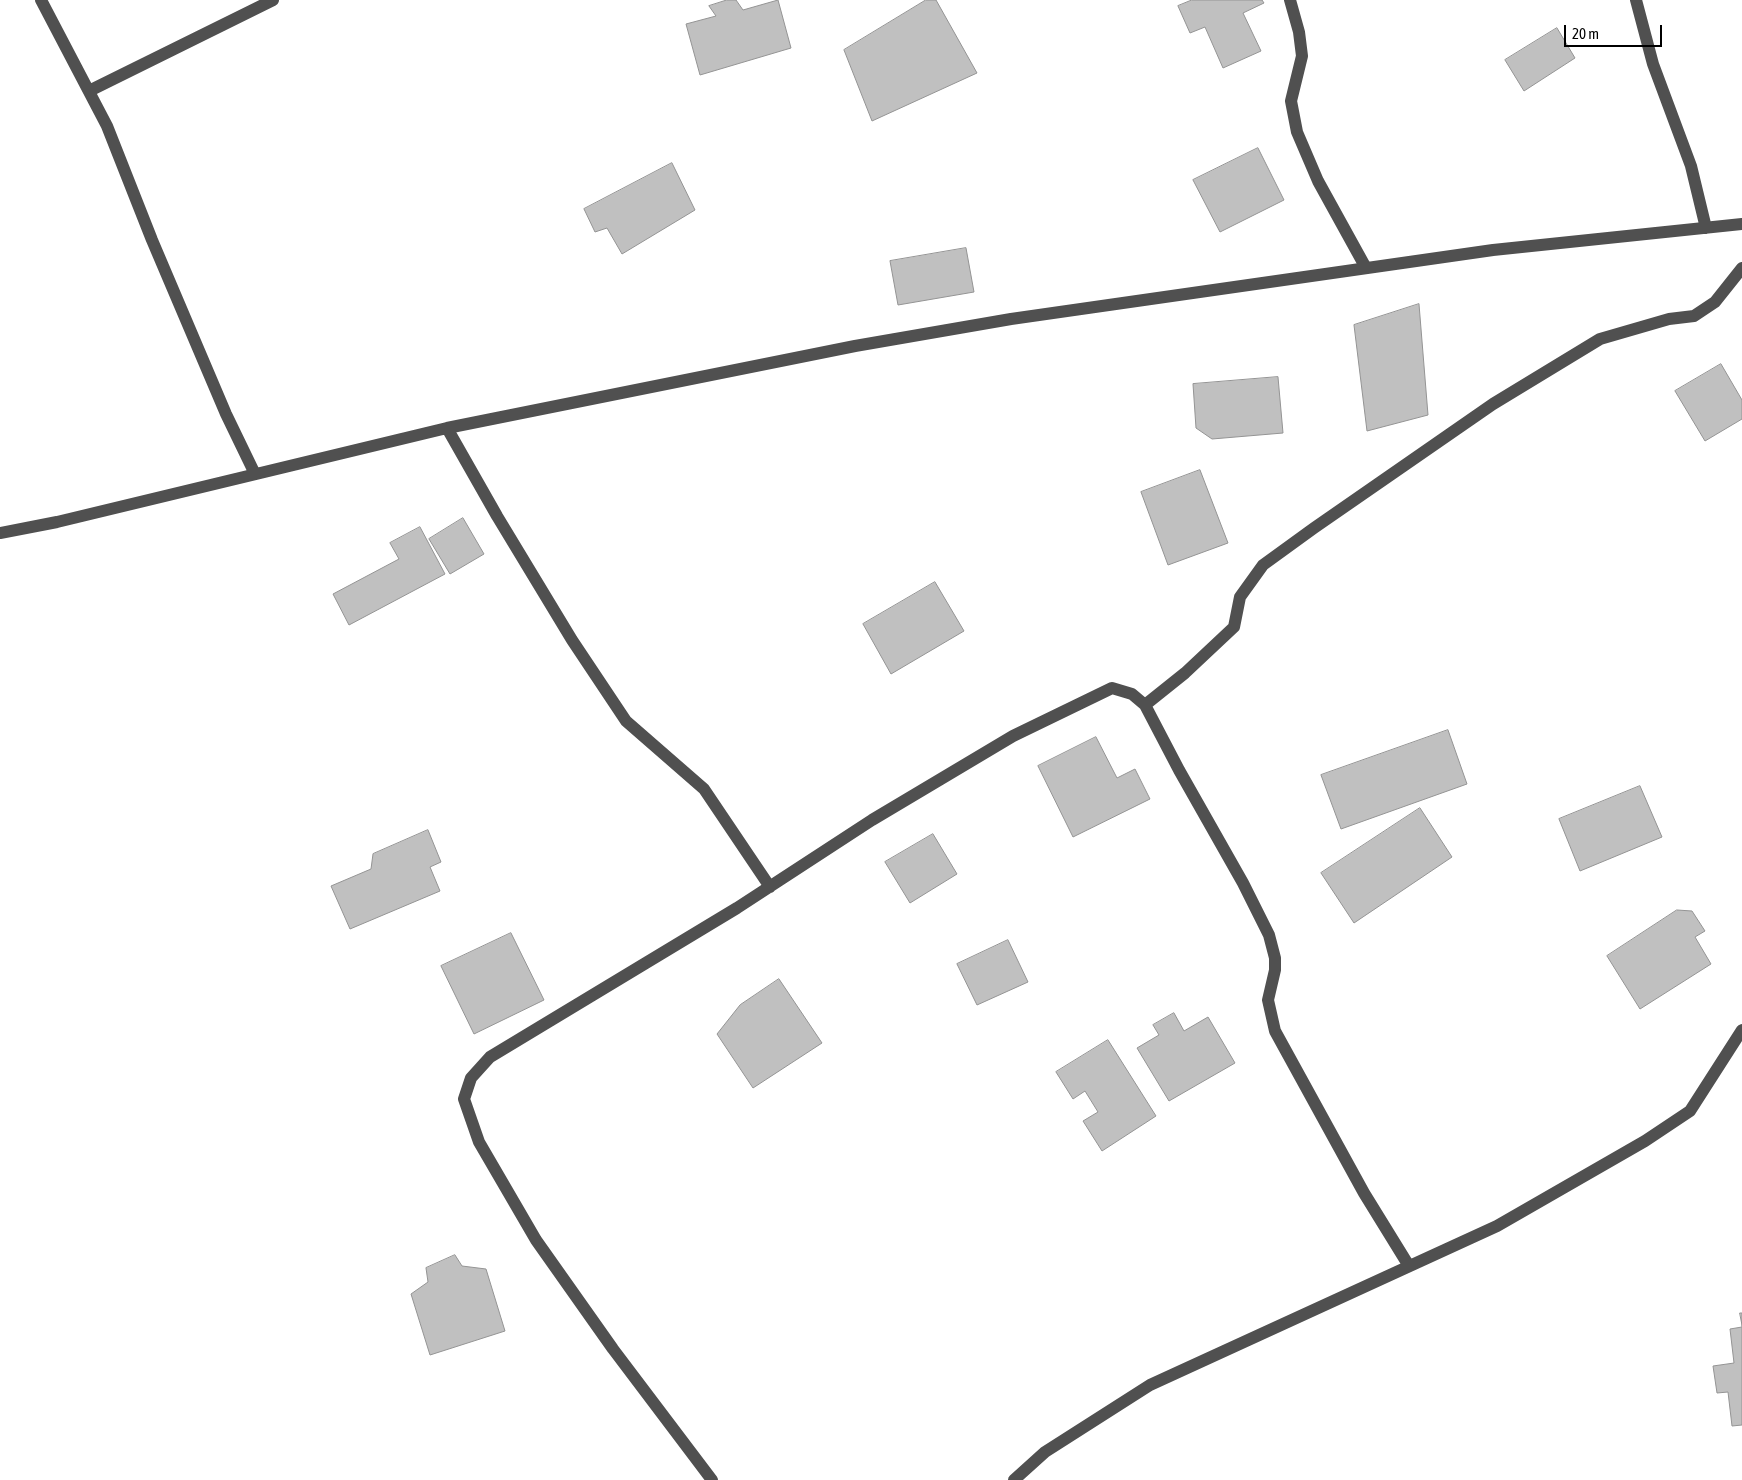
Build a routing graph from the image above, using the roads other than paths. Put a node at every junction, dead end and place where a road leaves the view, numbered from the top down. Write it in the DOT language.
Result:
graph roads {
  1 [pos="41,0"];
  2 [pos="273,0"];
  3 [pos="1290,0"];
  4 [pos="1636,0"];
  5 [pos="89,91"];
  6 [pos="1742,224"];
  7 [pos="1706,228"];
  8 [pos="1366,268"];
  9 [pos="1742,268"];
  10 [pos="447,428"];
  11 [pos="255,474"];
  12 [pos="0,533"];
  13 [pos="1146,705"];
  14 [pos="770,887"];
  15 [pos="1742,1030"];
  16 [pos="1409,1266"];
  17 [pos="712,1480"];
  18 [pos="1014,1480"];
  1 -- 5 [label="street"];
  2 -- 5 [label="street"];
  3 -- 8 [label="street"];
  4 -- 7 [label="street"];
  5 -- 11 [label="street"];
  6 -- 7 [label="street"];
  7 -- 8 [label="street"];
  8 -- 10 [label="street"];
  9 -- 13 [label="street"];
  10 -- 11 [label="street"];
  10 -- 14 [label="street"];
  11 -- 12 [label="street"];
  13 -- 14 [label="street"];
  13 -- 16 [label="street"];
  14 -- 17 [label="street"];
  15 -- 16 [label="street"];
  16 -- 18 [label="street"];
}
